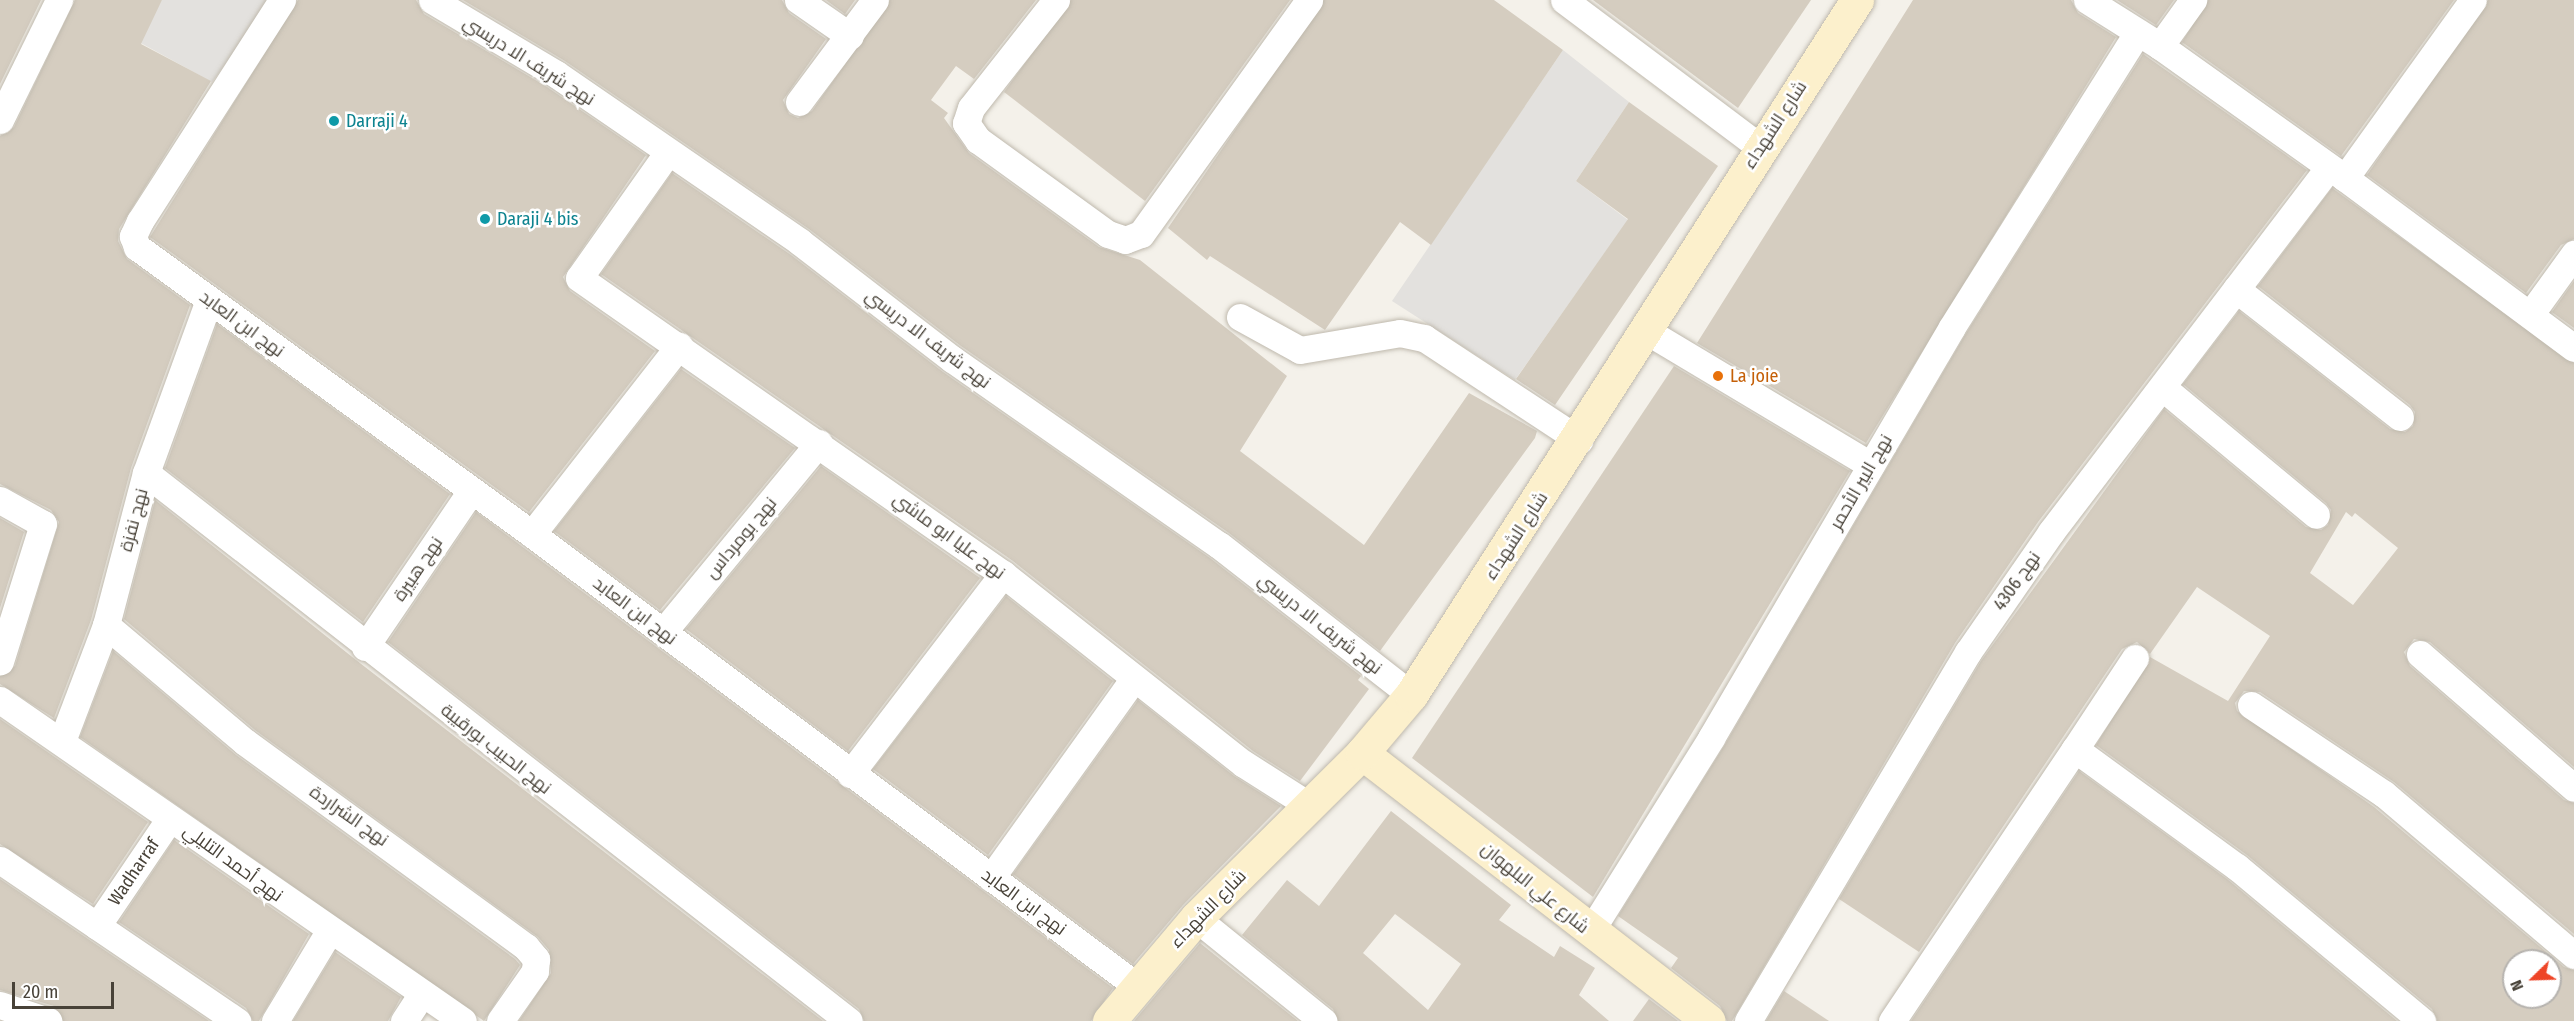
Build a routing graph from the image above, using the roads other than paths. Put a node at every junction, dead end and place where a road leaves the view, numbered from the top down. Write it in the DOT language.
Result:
graph roads {
  1 [pos="59,0"];
  2 [pos="282,0"];
  3 [pos="432,0"];
  4 [pos="798,0"];
  5 [pos="875,0"];
  6 [pos="1056,0"];
  7 [pos="1309,0"];
  8 [pos="1564,0"];
  9 [pos="1857,0"];
  10 [pos="2087,0"];
  11 [pos="2193,0"];
  12 [pos="2473,0"];
  13 [pos="2137,33"];
  14 [pos="850,36"];
  15 [pos="2160,46"];
  16 [pos="799,102"];
  17 [pos="0,120"];
  18 [pos="1760,147"];
  19 [pos="668,152"];
  20 [pos="2337,173"];
  21 [pos="2574,254"];
  22 [pos="2236,290"];
  23 [pos="209,300"];
  24 [pos="2532,312"];
  25 [pos="1240,317"];
  26 [pos="1645,330"];
  27 [pos="679,346"];
  28 [pos="2574,348"];
  29 [pos="2162,387"];
  30 [pos="2400,417"];
  31 [pos="1579,440"];
  32 [pos="819,443"];
  33 [pos="1871,465"];
  34 [pos="146,472"];
  35 [pos="471,491"];
  36 [pos="0,500"];
  37 [pos="2316,515"];
  38 [pos="532,534"];
  39 [pos="1003,574"];
  40 [pos="106,625"];
  41 [pos="663,632"];
  42 [pos="365,647"];
  43 [pos="2420,654"];
  44 [pos="2135,658"];
  45 [pos="0,661"];
  46 [pos="1133,680"];
  47 [pos="1411,695"];
  48 [pos="1,702"];
  49 [pos="2251,705"];
  50 [pos="62,741"];
  51 [pos="2074,749"];
  52 [pos="1362,753"];
  53 [pos="850,774"];
  54 [pos="2574,788"];
  55 [pos="1310,806"];
  56 [pos="170,818"];
  57 [pos="0,860"];
  58 [pos="991,878"];
  59 [pos="1196,918"];
  60 [pos="97,926"];
  61 [pos="330,930"];
  62 [pos="1590,932"];
  63 [pos="2574,955"];
  64 [pos="1138,987"];
  65 [pos="422,993"];
  66 [pos="0,1005"];
  67 [pos="48,1021"];
  68 [pos="237,1021"];
  69 [pos="275,1021"];
  70 [pos="404,1021"];
  71 [pos="463,1021"];
  72 [pos="500,1021"];
  73 [pos="849,1021"];
  74 [pos="1109,1021"];
  75 [pos="1323,1021"];
  76 [pos="1709,1021"];
  77 [pos="1748,1021"];
  78 [pos="1892,1021"];
  79 [pos="2422,1021"];
  1 -- 17 [label="street"];
  2 -- 23 [label="street, نهج ابن العابد"];
  3 -- 19 [label="street, نهج شريف الا دريسي"];
  4 -- 14 [label="street"];
  5 -- 14 [label="street"];
  6 -- 7 [label="street"];
  8 -- 18 [label="street"];
  9 -- 18 [label="street, شارع الشهداء"];
  10 -- 13 [label="street"];
  11 -- 15 [label="street"];
  12 -- 20 [label="street, نهج 4306"];
  13 -- 15 [label="street"];
  13 -- 33 [label="street, نهج البير الأحمر"];
  14 -- 16 [label="street"];
  15 -- 20 [label="street"];
  18 -- 26 [label="street, شارع الشهداء"];
  19 -- 27 [label="street, نهج عليا ابو ماشي"];
  19 -- 47 [label="street, نهج شريف الا دريسي"];
  20 -- 22 [label="street, نهج 4306"];
  20 -- 24 [label="street"];
  21 -- 24 [label="street"];
  22 -- 29 [label="street, نهج 4306"];
  22 -- 30 [label="street"];
  23 -- 34 [label="street, نهج نفزة"];
  23 -- 35 [label="street, نهج ابن العابد"];
  24 -- 28 [label="street"];
  25 -- 31 [label="street"];
  26 -- 31 [label="street, شارع الشهداء"];
  26 -- 33 [label="street"];
  27 -- 32 [label="street, نهج عليا ابو ماشي"];
  27 -- 38 [label="street"];
  29 -- 37 [label="street"];
  29 -- 77 [label="street, نهج 4306"];
  31 -- 47 [label="street, شارع الشهداء"];
  32 -- 39 [label="street, نهج عليا ابو ماشي"];
  32 -- 41 [label="street, نهج بومرداس"];
  33 -- 62 [label="street, نهج البير الأحمر"];
  34 -- 40 [label="street, نهج نفزة"];
  34 -- 42 [label="street, نهج الحبيب بورقيبة"];
  35 -- 38 [label="street, نهج ابن العابد"];
  35 -- 42 [label="street, نهج هبيرة"];
  36 -- 45 [label="street"];
  38 -- 41 [label="street, نهج ابن العابد"];
  39 -- 46 [label="street, نهج عليا ابو ماشي"];
  39 -- 53 [label="street"];
  40 -- 50 [label="street, نهج نفزة"];
  40 -- 72 [label="street, نهج الشراردة"];
  41 -- 53 [label="street, نهج ابن العابد"];
  42 -- 73 [label="street, نهج الحبيب بورقيبة"];
  43 -- 54 [label="street"];
  44 -- 51 [label="street"];
  46 -- 55 [label="street, نهج عليا ابو ماشي"];
  46 -- 58 [label="street"];
  47 -- 52 [label="street, شارع الشهداء"];
  48 -- 50 [label="street, نهج أحمد التليلي"];
  49 -- 63 [label="street"];
  50 -- 56 [label="street, نهج أحمد التليلي"];
  51 -- 78 [label="street"];
  51 -- 79 [label="street"];
  52 -- 55 [label="street, شارع الشهداء"];
  52 -- 62 [label="street, شارع علي البلهوان"];
  53 -- 58 [label="street, نهج ابن العابد"];
  55 -- 59 [label="street, شارع الشهداء"];
  56 -- 60 [label="street, Wadharraf"];
  56 -- 61 [label="street, نهج أحمد التليلي"];
  57 -- 60 [label="street"];
  58 -- 64 [label="street, نهج ابن العابد"];
  59 -- 64 [label="street, شارع الشهداء"];
  59 -- 75 [label="street"];
  60 -- 68 [label="street"];
  61 -- 65 [label="street, نهج أحمد التليلي"];
  61 -- 69 [label="street"];
  62 -- 76 [label="street, شارع علي البلهوان"];
  64 -- 74 [label="street, شارع الشهداء"];
  65 -- 70 [label="street"];
  65 -- 71 [label="street, نهج أحمد التليلي"];
  66 -- 67 [label="street"];
}
